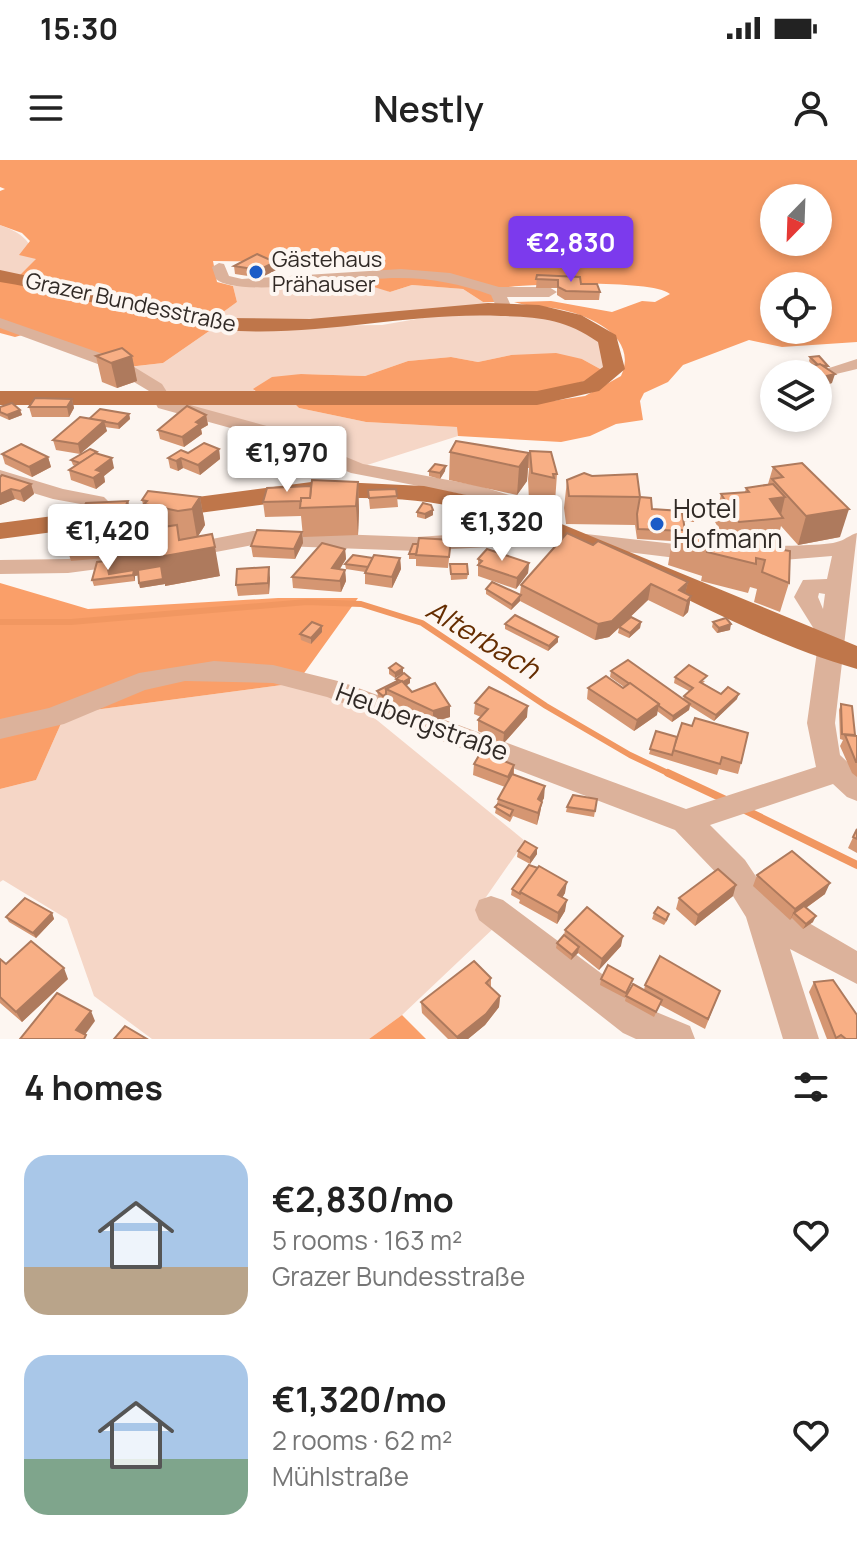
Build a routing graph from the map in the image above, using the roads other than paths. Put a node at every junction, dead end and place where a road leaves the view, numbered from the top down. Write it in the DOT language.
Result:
graph roads {
  1 [pos="219,267"];
  2 [pos="0,276"];
  3 [pos="549,292"];
  4 [pos="500,300"];
  5 [pos="0,323"];
  6 [pos="857,364"];
  7 [pos="832,370"];
  8 [pos="0,398"];
  9 [pos="159,398"];
  10 [pos="0,476"];
  11 [pos="97,501"];
  12 [pos="547,525"];
  13 [pos="0,531"];
  14 [pos="586,541"];
  15 [pos="852,543"];
  16 [pos="0,567"];
  17 [pos="841,648"];
  18 [pos="0,729"];
  19 [pos="846,781"];
  20 [pos="686,821"];
  21 [pos="491,910"];
  22 [pos="761,912"];
  23 [pos="857,968"];
  24 [pos="677,1039"];
  25 [pos="801,1039"];
  1 -- 4 [label="street"];
  2 -- 4 [label="main road, Grazer Bundesstraße"];
  3 -- 4 [label="street"];
  4 -- 9 [label="main road, Grazer Bundesstraße"];
  5 -- 9 [label="street"];
  6 -- 7 [label="street"];
  8 -- 9 [label="main road, Grazer Bundesstraße"];
  9 -- 12 [label="street"];
  10 -- 11 [label="street"];
  12 -- 13 [label="main road"];
  12 -- 14 [label="main road"];
  12 -- 16 [label="street"];
  14 -- 15 [label="street"];
  14 -- 17 [label="main road"];
  15 -- 17 [label="street"];
  17 -- 19 [label="street"];
  18 -- 20 [label="street, Heubergstraße"];
  19 -- 20 [label="street"];
  20 -- 22 [label="street"];
  21 -- 24 [label="street"];
  22 -- 23 [label="street"];
  22 -- 25 [label="street"];
}
